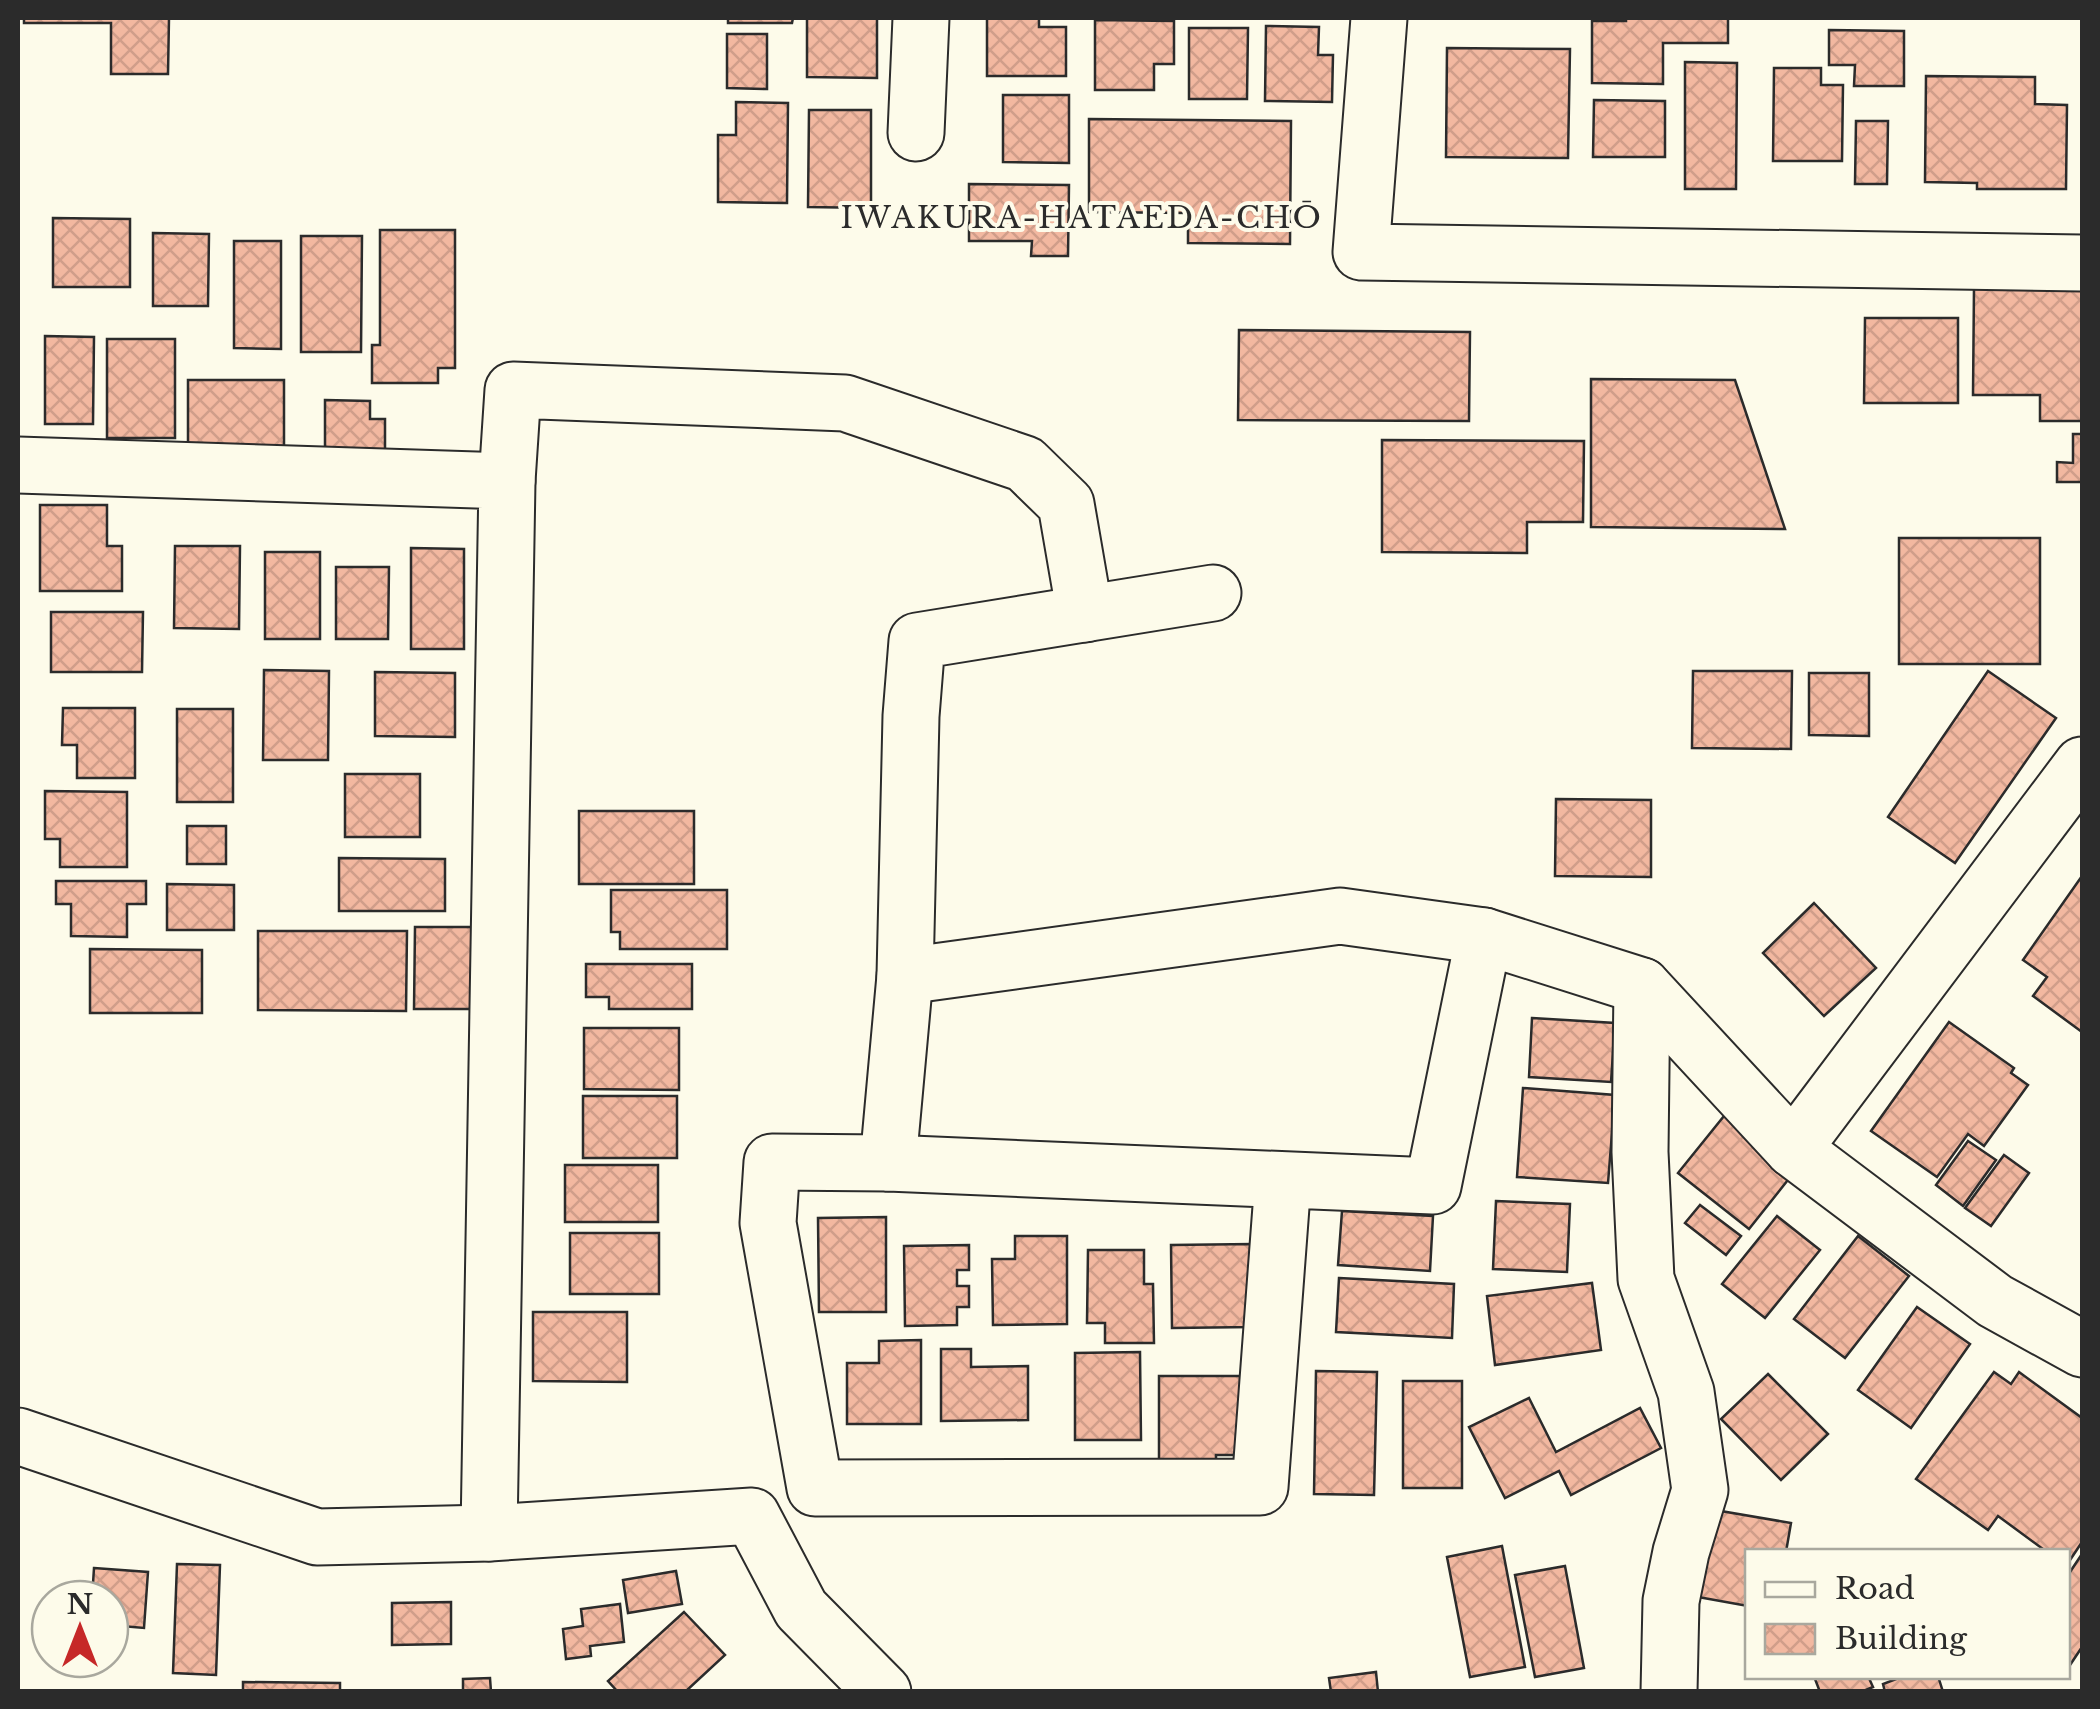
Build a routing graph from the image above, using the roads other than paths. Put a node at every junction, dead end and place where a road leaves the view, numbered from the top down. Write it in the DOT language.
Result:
graph roads {
  1 [pos="921,18"];
  2 [pos="1379,18"];
  3 [pos="916,132"];
  4 [pos="2082,263"];
  5 [pos="18,464"];
  6 [pos="507,481"];
  7 [pos="1213,593"];
  8 [pos="1084,614"];
  9 [pos="2082,765"];
  10 [pos="1484,936"];
  11 [pos="905,976"];
  12 [pos="1642,986"];
  13 [pos="1793,1149"];
  14 [pos="888,1163"];
  15 [pos="1283,1180"];
  16 [pos="2082,1349"];
  17 [pos="18,1436"];
  18 [pos="815,1488"];
  19 [pos="752,1516"];
  20 [pos="489,1532"];
  21 [pos="883,1692"];
  22 [pos="1669,1692"];
  1 -- 3 [label="street"];
  2 -- 4 [label="street"];
  5 -- 6 [label="street"];
  6 -- 8 [label="street"];
  6 -- 20 [label="street"];
  7 -- 8 [label="street"];
  8 -- 11 [label="street"];
  9 -- 13 [label="street"];
  10 -- 11 [label="street"];
  10 -- 12 [label="street"];
  10 -- 15 [label="street"];
  11 -- 14 [label="street"];
  12 -- 13 [label="street"];
  12 -- 22 [label="street"];
  13 -- 16 [label="street"];
  14 -- 15 [label="street"];
  14 -- 18 [label="street"];
  15 -- 18 [label="street"];
  17 -- 20 [label="street"];
  18 -- 19 [label="street"];
  19 -- 20 [label="street"];
  19 -- 21 [label="street"];
}
